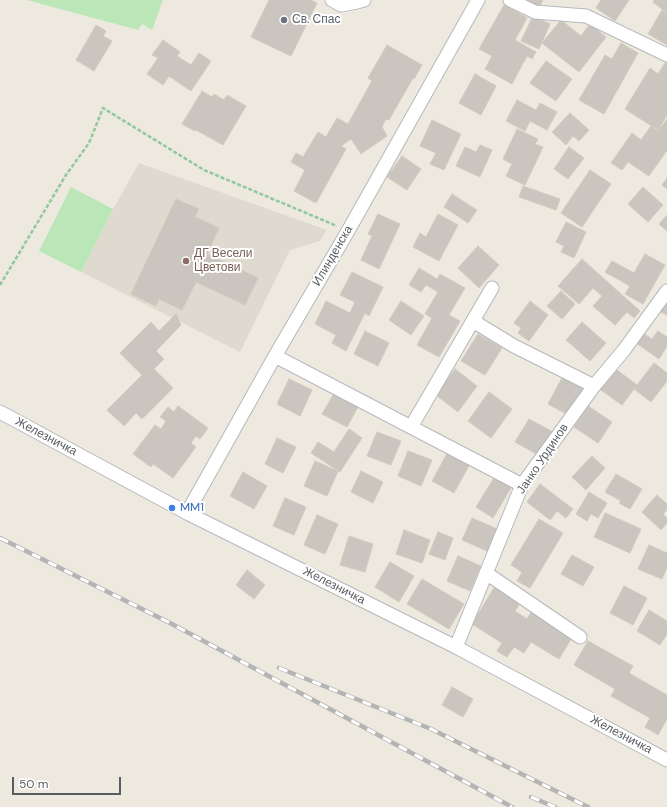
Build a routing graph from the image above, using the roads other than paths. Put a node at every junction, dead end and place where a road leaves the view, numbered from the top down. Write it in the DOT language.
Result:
graph roads {
  1 [pos="332,0"];
  2 [pos="364,0"];
  3 [pos="478,0"];
  4 [pos="510,0"];
  5 [pos="667,55"];
  6 [pos="492,288"];
  7 [pos="667,291"];
  8 [pos="473,321"];
  9 [pos="275,356"];
  10 [pos="594,386"];
  11 [pos="0,412"];
  12 [pos="411,427"];
  13 [pos="522,485"];
  14 [pos="187,513"];
  15 [pos="486,573"];
  16 [pos="580,637"];
  17 [pos="456,647"];
  18 [pos="667,760"];
  1 -- 2 [label="street"];
  3 -- 9 [label="street, Илинденска"];
  4 -- 5 [label="street"];
  6 -- 8 [label="street"];
  7 -- 10 [label="street, Јанко Урдинов"];
  8 -- 10 [label="street"];
  8 -- 12 [label="street"];
  9 -- 12 [label="street"];
  9 -- 14 [label="street, Илинденска"];
  10 -- 13 [label="street, Јанко Урдинов"];
  11 -- 14 [label="street, Железничка"];
  12 -- 13 [label="street"];
  13 -- 15 [label="street, Јанко Урдинов"];
  14 -- 17 [label="street, Железничка"];
  15 -- 16 [label="street"];
  15 -- 17 [label="street, Јанко Урдинов"];
  17 -- 18 [label="street, Железничка"];
}
